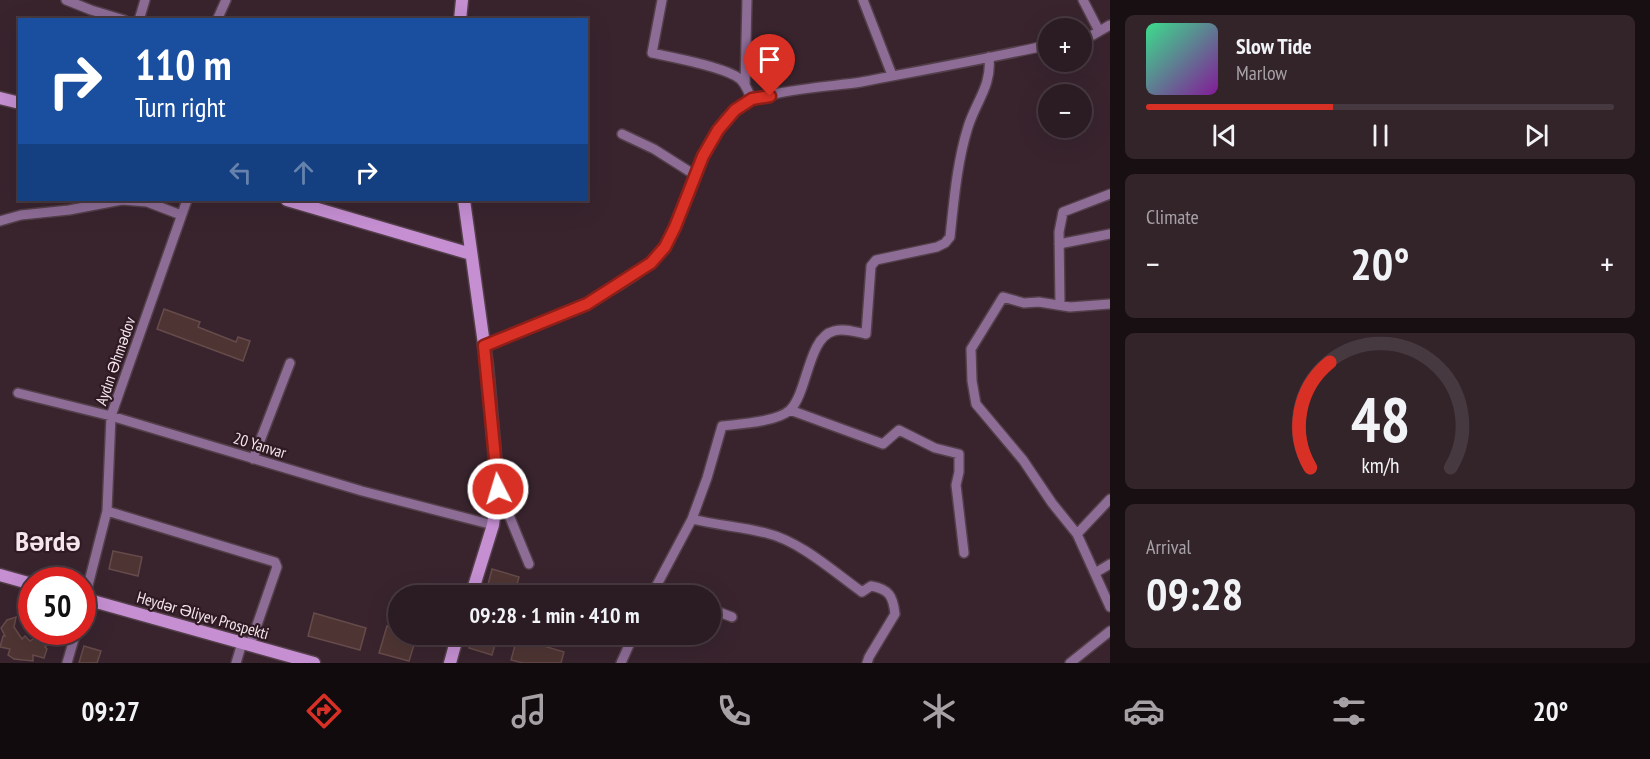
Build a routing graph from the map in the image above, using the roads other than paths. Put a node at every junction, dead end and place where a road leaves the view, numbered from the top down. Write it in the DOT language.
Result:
graph roads {
  1 [pos="66,0"];
  2 [pos="145,0"];
  3 [pos="226,0"];
  4 [pos="462,0"];
  5 [pos="662,0"];
  6 [pos="747,0"];
  7 [pos="863,0"];
  8 [pos="1083,0"];
  9 [pos="117,18"];
  10 [pos="140,18"];
  11 [pos="218,18"];
  12 [pos="460,18"];
  13 [pos="1110,25"];
  14 [pos="1099,32"];
  15 [pos="1092,34"];
  16 [pos="1038,47"];
  17 [pos="989,57"];
  18 [pos="892,75"];
  19 [pos="745,85"];
  20 [pos="0,98"];
  21 [pos="752,99"];
  22 [pos="18,102"];
  23 [pos="622,134"];
  24 [pos="696,175"];
  25 [pos="1110,194"];
  26 [pos="117,201"];
  27 [pos="134,201"];
  28 [pos="187,201"];
  29 [pos="290,201"];
  30 [pos="464,201"];
  31 [pos="181,215"];
  32 [pos="0,220"];
  33 [pos="1110,234"];
  34 [pos="1059,244"];
  35 [pos="471,254"];
  36 [pos="1110,304"];
  37 [pos="1060,305"];
  38 [pos="484,346"];
  39 [pos="290,363"];
  40 [pos="18,393"];
  41 [pos="790,410"];
  42 [pos="111,416"];
  43 [pos="254,459"];
  44 [pos="498,489"];
  45 [pos="1110,500"];
  46 [pos="107,511"];
  47 [pos="692,519"];
  48 [pos="493,525"];
  49 [pos="1077,534"];
  50 [pos="964,553"];
  51 [pos="529,564"];
  52 [pos="1110,564"];
  53 [pos="93,567"];
  54 [pos="1095,573"];
  55 [pos="0,575"];
  56 [pos="18,580"];
  57 [pos="474,585"];
  58 [pos="657,585"];
  59 [pos="96,605"];
  60 [pos="1110,607"];
  61 [pos="721,613"];
  62 [pos="732,617"];
  63 [pos="1110,631"];
  64 [pos="246,644"];
  65 [pos="72,645"];
  66 [pos="456,645"];
  67 [pos="629,645"];
  68 [pos="67,663"];
  69 [pos="236,663"];
  70 [pos="314,663"];
  71 [pos="450,663"];
  72 [pos="621,663"];
  73 [pos="867,663"];
  74 [pos="1070,663"];
  1 -- 9 [label="street"];
  2 -- 10 [label="street"];
  3 -- 11 [label="street"];
  4 -- 12 [label="main road"];
  5 -- 19 [label="street"];
  6 -- 19 [label="street"];
  7 -- 18 [label="street"];
  8 -- 14 [label="street"];
  13 -- 14 [label="street"];
  14 -- 15 [label="street"];
  16 -- 17 [label="street"];
  17 -- 18 [label="street"];
  17 -- 41 [label="street"];
  18 -- 21 [label="street"];
  19 -- 21 [label="street"];
  20 -- 22 [label="main road"];
  21 -- 24 [label="street"];
  23 -- 24 [label="street"];
  24 -- 38 [label="street"];
  25 -- 34 [label="street"];
  26 -- 32 [label="street"];
  27 -- 31 [label="street"];
  28 -- 31 [label="street, Aydın Əhmədov"];
  29 -- 35 [label="main road"];
  30 -- 35 [label="main road"];
  31 -- 42 [label="street, Aydın Əhmədov"];
  33 -- 34 [label="street"];
  34 -- 37 [label="street"];
  35 -- 38 [label="main road"];
  36 -- 37 [label="street"];
  37 -- 49 [label="street"];
  38 -- 44 [label="main road"];
  39 -- 43 [label="street"];
  40 -- 42 [label="street, 20 Yanvar"];
  41 -- 47 [label="street"];
  41 -- 50 [label="street"];
  42 -- 43 [label="street, 20 Yanvar"];
  42 -- 46 [label="street, Aydın Əhmədov"];
  43 -- 48 [label="street, 20 Yanvar"];
  44 -- 48 [label="main road"];
  44 -- 51 [label="street"];
  45 -- 49 [label="street"];
  46 -- 53 [label="street, Aydın Əhmədov"];
  46 -- 64 [label="street"];
  47 -- 58 [label="street"];
  47 -- 73 [label="street"];
  48 -- 57 [label="main road"];
  49 -- 54 [label="street"];
  52 -- 54 [label="street"];
  54 -- 60 [label="street"];
  55 -- 56 [label="main road"];
  59 -- 64 [label="main road, Heydər Əliyev Prospekti"];
  61 -- 62 [label="street"];
  63 -- 74 [label="street"];
  64 -- 69 [label="street"];
  64 -- 70 [label="main road, Heydər Əliyev Prospekti"];
  65 -- 68 [label="street"];
  66 -- 71 [label="main road"];
  67 -- 72 [label="street"];
}
